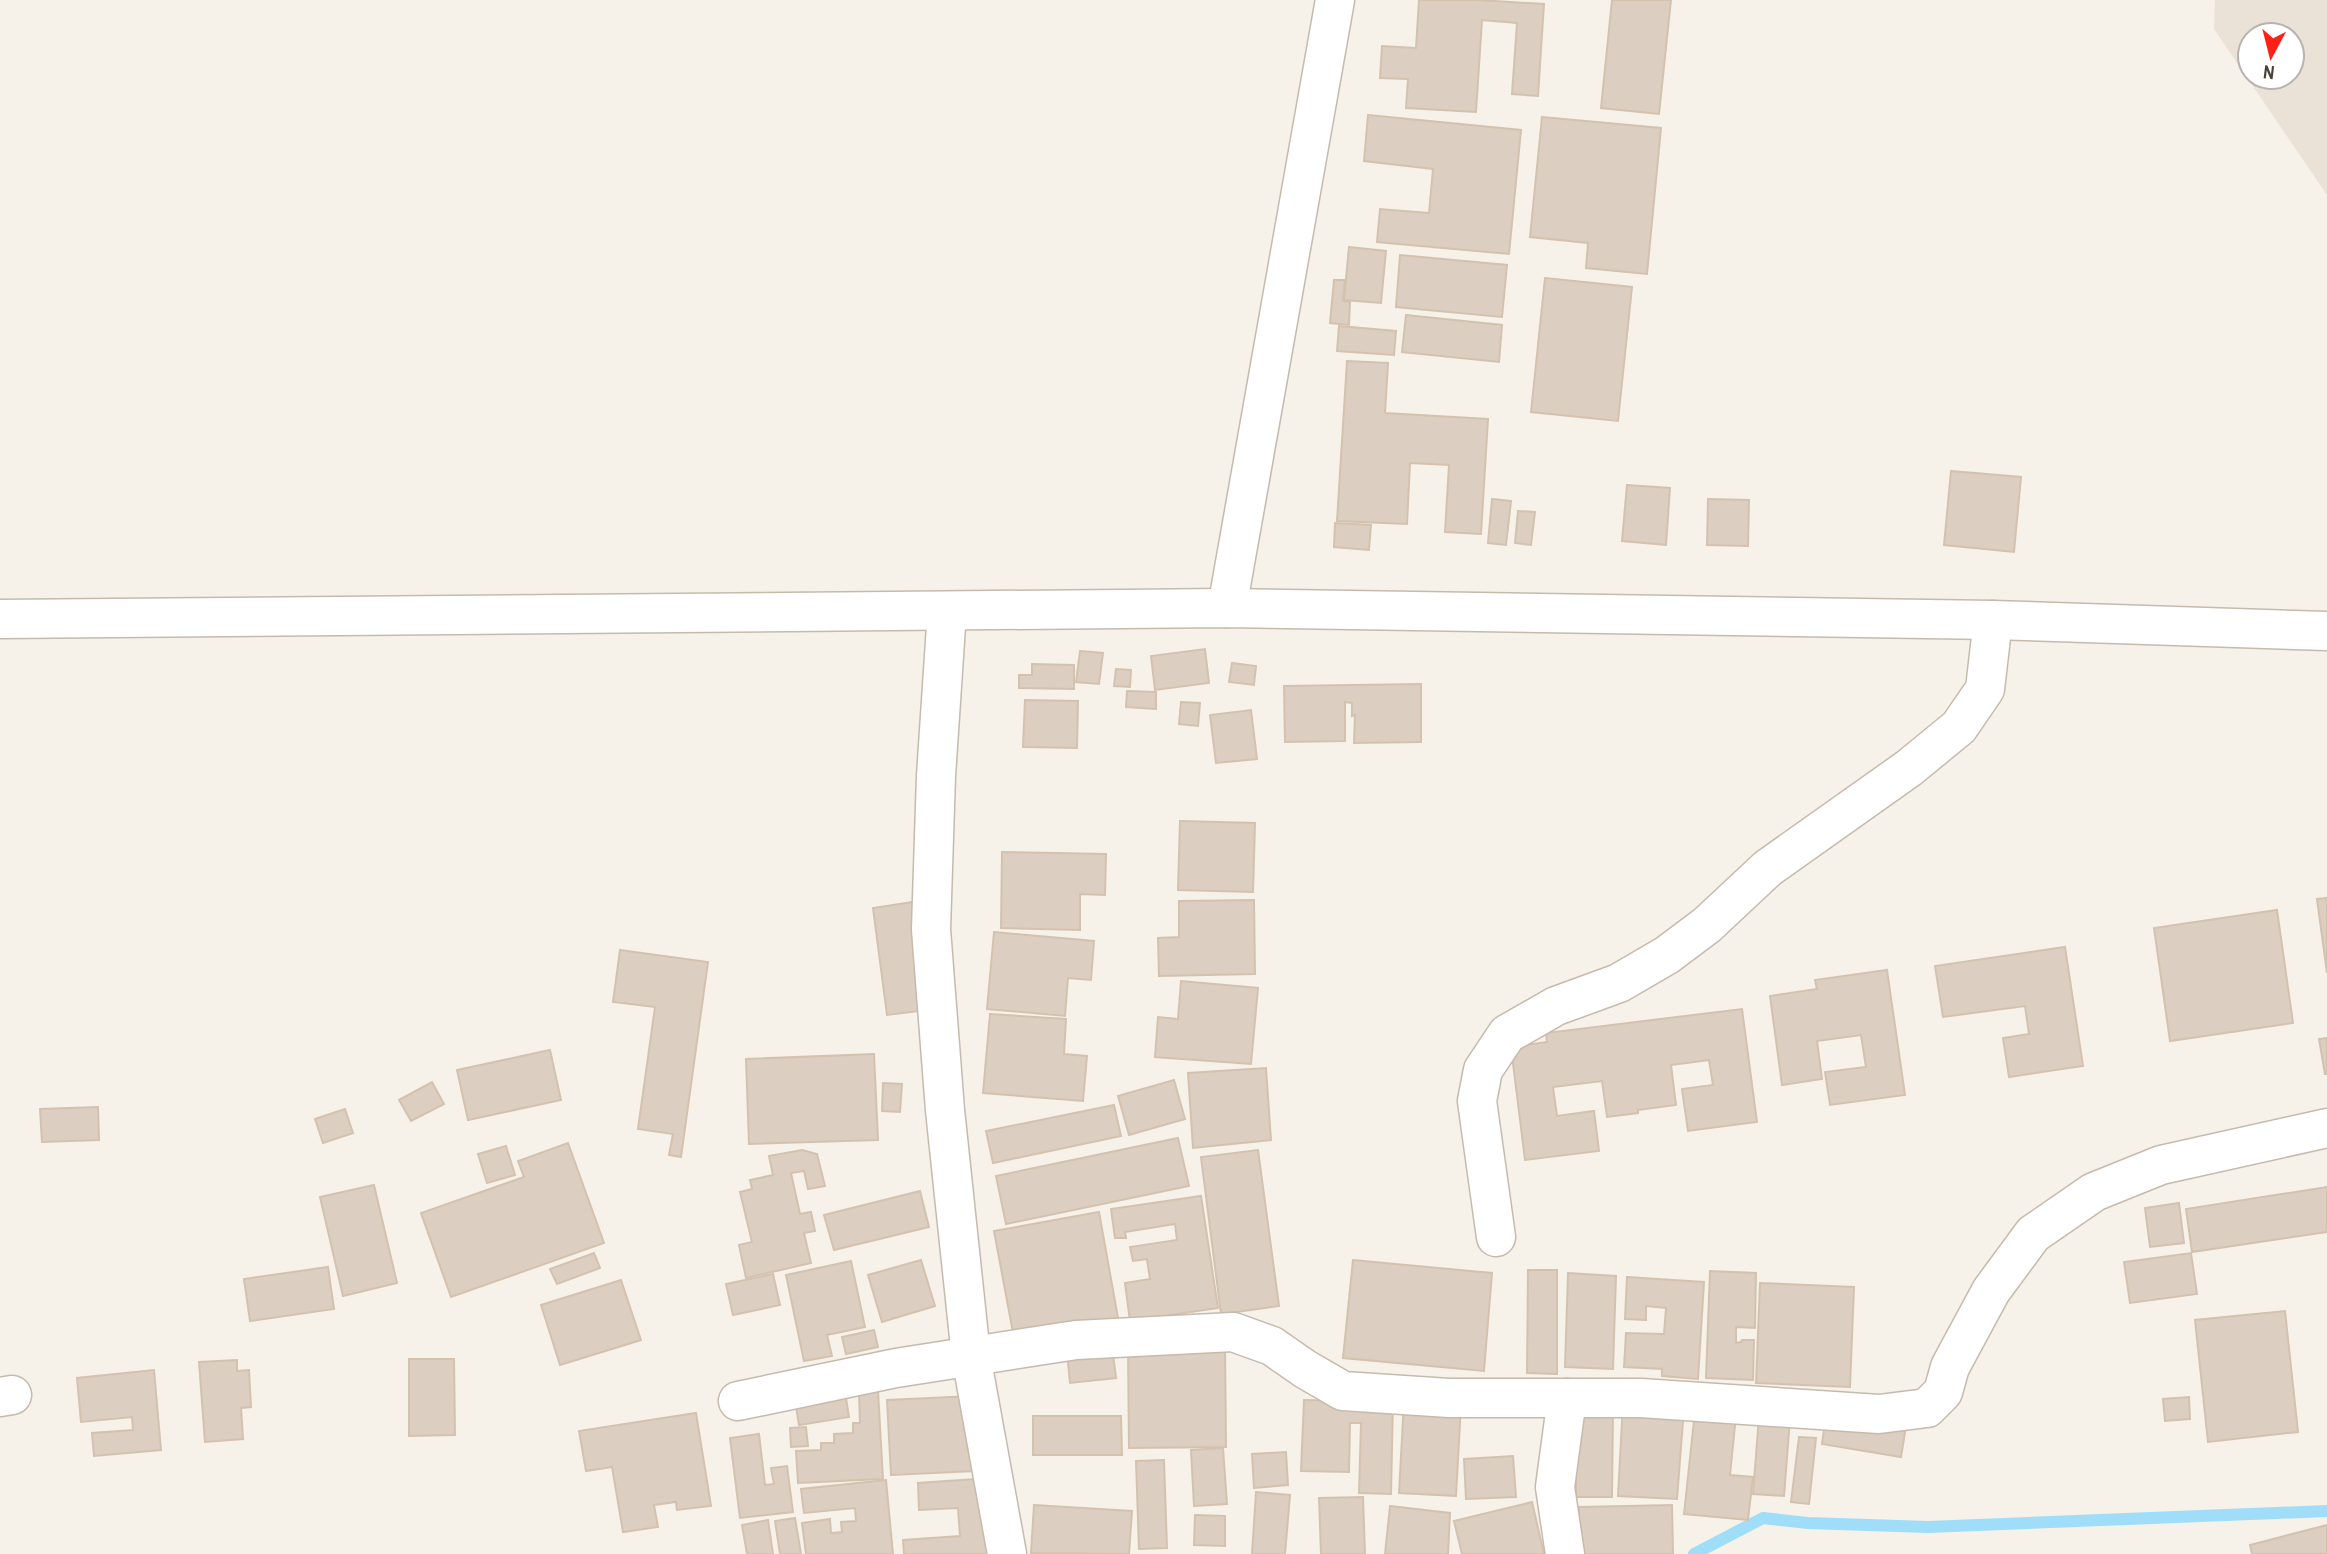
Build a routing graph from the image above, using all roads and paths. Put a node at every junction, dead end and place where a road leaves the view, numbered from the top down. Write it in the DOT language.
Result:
graph roads {
  1 [pos="1335,0"];
  2 [pos="1227,608"];
  3 [pos="947,611"];
  4 [pos="0,620"];
  5 [pos="1993,620"];
  6 [pos="2327,631"];
  7 [pos="2327,1128"];
  8 [pos="1496,1237"];
  9 [pos="971,1356"];
  10 [pos="1567,1398"];
  11 [pos="738,1401"];
  12 [pos="1007,1554"];
  13 [pos="1565,1554"];
  1 -- 2 [label="street"];
  2 -- 3 [label="street"];
  2 -- 5 [label="street"];
  3 -- 4 [label="street"];
  3 -- 9 [label="street"];
  5 -- 6 [label="street"];
  5 -- 8 [label="street"];
  7 -- 10 [label="street"];
  9 -- 10 [label="street"];
  9 -- 11 [label="street"];
  9 -- 12 [label="street"];
  10 -- 13 [label="street"];
}
